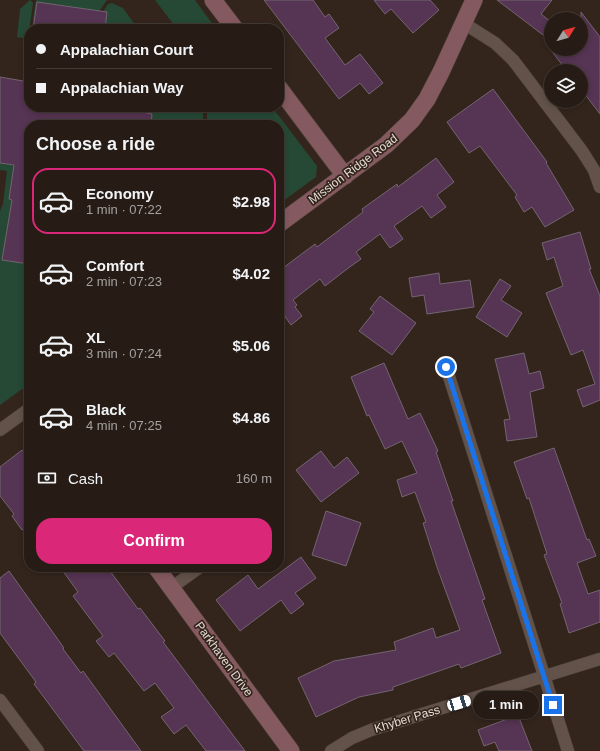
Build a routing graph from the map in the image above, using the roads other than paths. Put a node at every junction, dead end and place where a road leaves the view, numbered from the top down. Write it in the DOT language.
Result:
graph roads {
  1 [pos="213,0"];
  2 [pos="474,0"];
  3 [pos="231,24"];
  4 [pos="465,24"];
  5 [pos="284,95"];
  6 [pos="345,176"];
  7 [pos="600,187"];
  8 [pos="284,220"];
  9 [pos="446,367"];
  10 [pos="24,413"];
  11 [pos="0,430"];
  12 [pos="160,572"];
  13 [pos="193,572"];
  14 [pos="171,588"];
  15 [pos="600,659"];
  16 [pos="544,677"];
  17 [pos="0,700"];
  18 [pos="38,751"];
  19 [pos="291,751"];
  20 [pos="331,751"];
  21 [pos="568,751"];
  1 -- 3 [label="street"];
  2 -- 4 [label="street, Mission Ridge Road"];
  4 -- 6 [label="street, Mission Ridge Road"];
  4 -- 7 [label="street"];
  5 -- 6 [label="street"];
  6 -- 8 [label="street, Mission Ridge Road"];
  9 -- 16 [label="street"];
  10 -- 11 [label="street"];
  12 -- 14 [label="street, Parkhaven Drive"];
  13 -- 14 [label="street"];
  14 -- 19 [label="street, Parkhaven Drive"];
  15 -- 16 [label="street, Khyber Pass"];
  16 -- 20 [label="street, Khyber Pass"];
  16 -- 21 [label="street"];
  17 -- 18 [label="street"];
}
